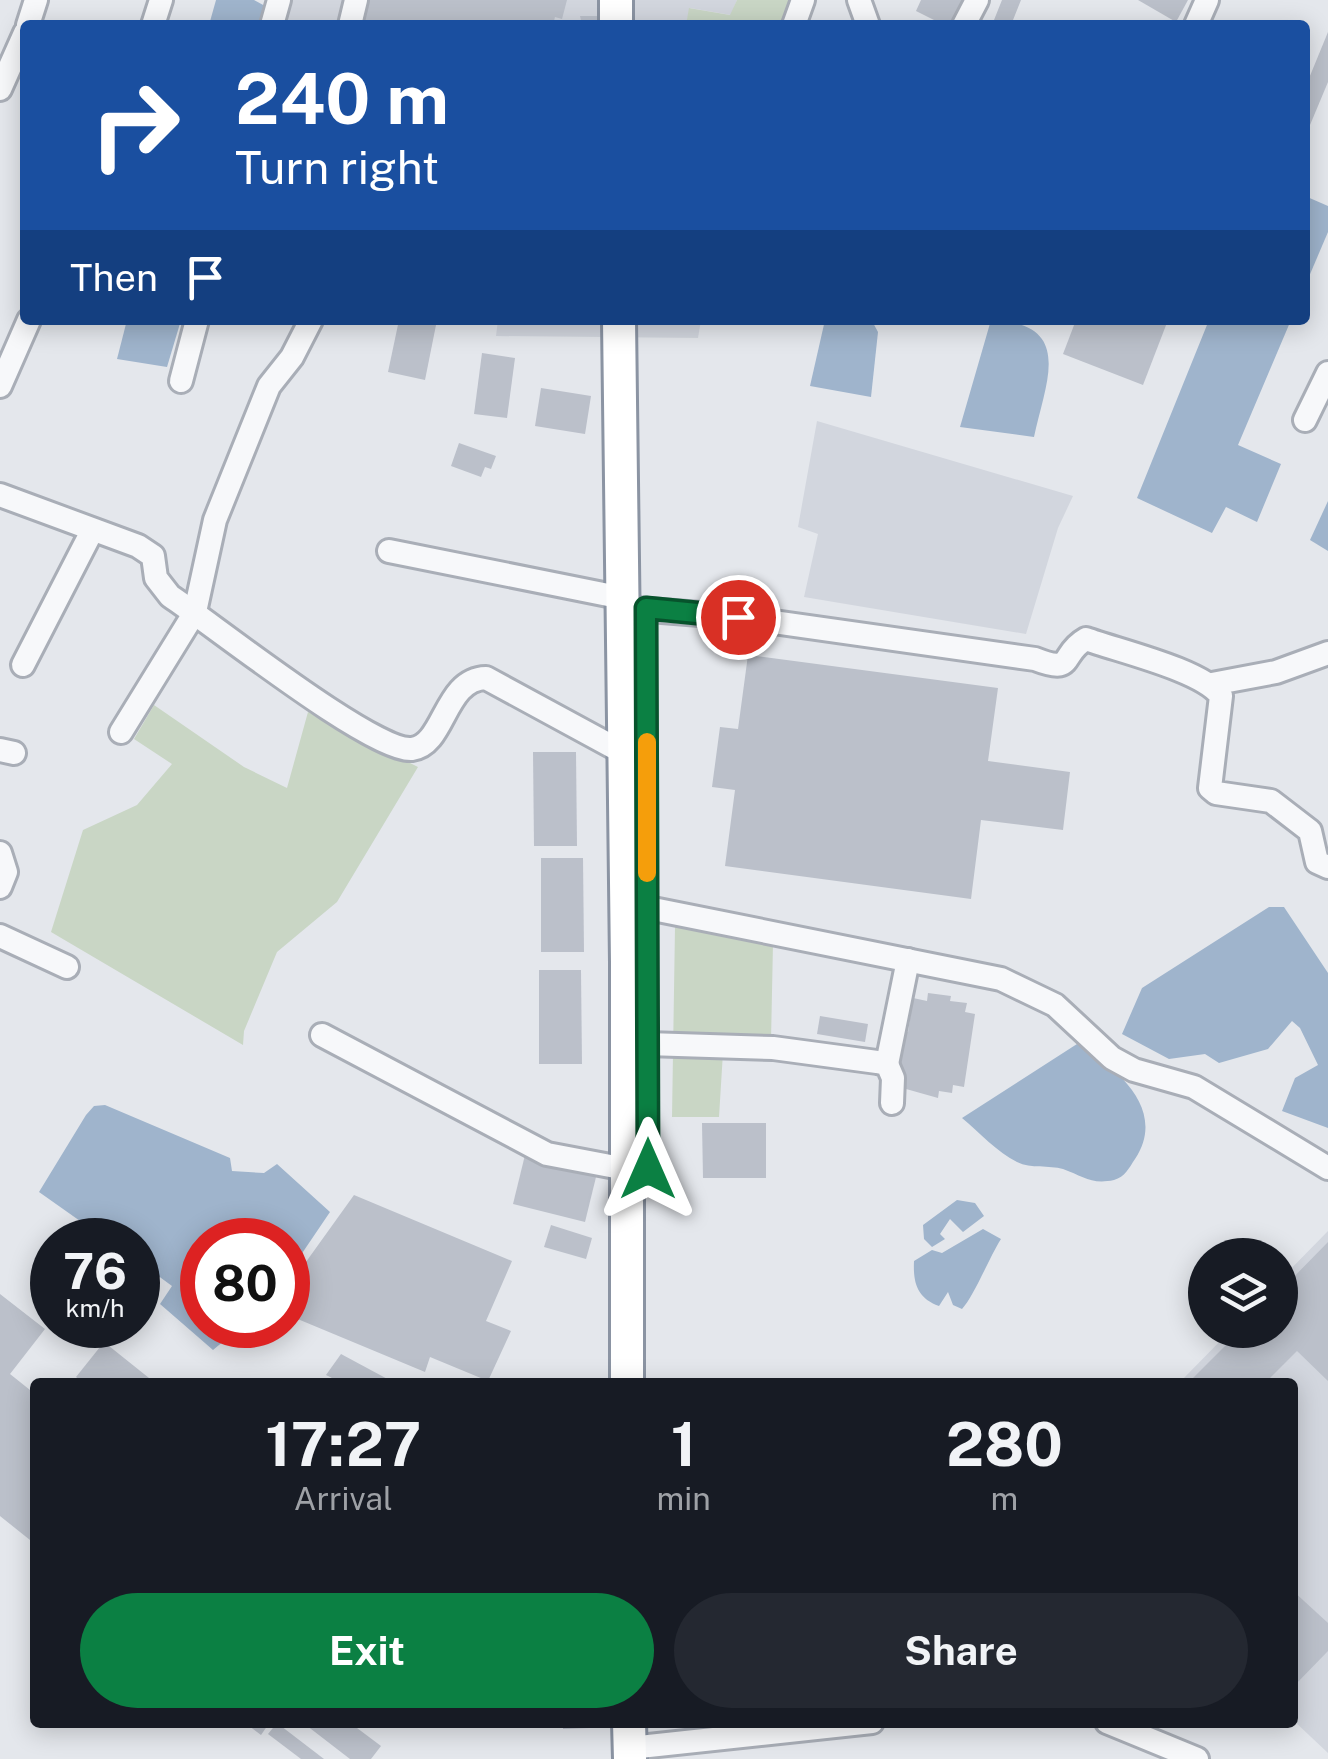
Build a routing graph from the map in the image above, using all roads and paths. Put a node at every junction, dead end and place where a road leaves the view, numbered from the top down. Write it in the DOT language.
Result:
graph roads {
  1 [pos="20,44"];
  2 [pos="0,89"];
  3 [pos="27,325"];
  4 [pos="196,325"];
  5 [pos="308,325"];
  6 [pos="619,325"];
  7 [pos="640,325"];
  8 [pos="1328,373"];
  9 [pos="181,381"];
  10 [pos="0,386"];
  11 [pos="1305,420"];
  12 [pos="0,495"];
  13 [pos="92,531"];
  14 [pos="388,550"];
  15 [pos="631,605"];
  16 [pos="195,612"];
  17 [pos="1328,653"];
  18 [pos="23,665"];
  19 [pos="1212,684"];
  20 [pos="122,732"];
  21 [pos="626,754"];
  22 [pos="0,853"];
  23 [pos="1328,867"];
  24 [pos="0,887"];
  25 [pos="648,908"];
  26 [pos="0,936"];
  27 [pos="908,960"];
  28 [pos="66,967"];
  29 [pos="322,1035"];
  30 [pos="647,1044"];
  31 [pos="887,1064"];
  32 [pos="892,1103"];
  33 [pos="1328,1168"];
  34 [pos="626,1169"];
  35 [pos="627,1378"];
  36 [pos="648,1378"];
  37 [pos="806,1728"];
  38 [pos="1122,1728"];
  39 [pos="640,1743"];
  40 [pos="1197,1759"];
  1 -- 2 [label="street"];
  3 -- 10 [label="street"];
  4 -- 9 [label="street"];
  5 -- 16 [label="street"];
  6 -- 15 [label="highway"];
  7 -- 15 [label="highway"];
  8 -- 11 [label="street"];
  12 -- 13 [label="street"];
  13 -- 16 [label="street"];
  13 -- 18 [label="street"];
  14 -- 15 [label="street"];
  15 -- 19 [label="street"];
  15 -- 21 [label="highway"];
  15 -- 25 [label="highway"];
  16 -- 20 [label="street"];
  16 -- 21 [label="street"];
  17 -- 19 [label="street"];
  19 -- 23 [label="street"];
  21 -- 34 [label="highway"];
  22 -- 24 [label="street"];
  25 -- 27 [label="street"];
  25 -- 30 [label="highway"];
  26 -- 28 [label="street"];
  27 -- 31 [label="street"];
  27 -- 33 [label="street"];
  29 -- 34 [label="street"];
  30 -- 31 [label="street"];
  30 -- 36 [label="highway"];
  31 -- 32 [label="street"];
  34 -- 35 [label="highway"];
  37 -- 39 [label="street"];
  38 -- 40 [label="street"];
}
